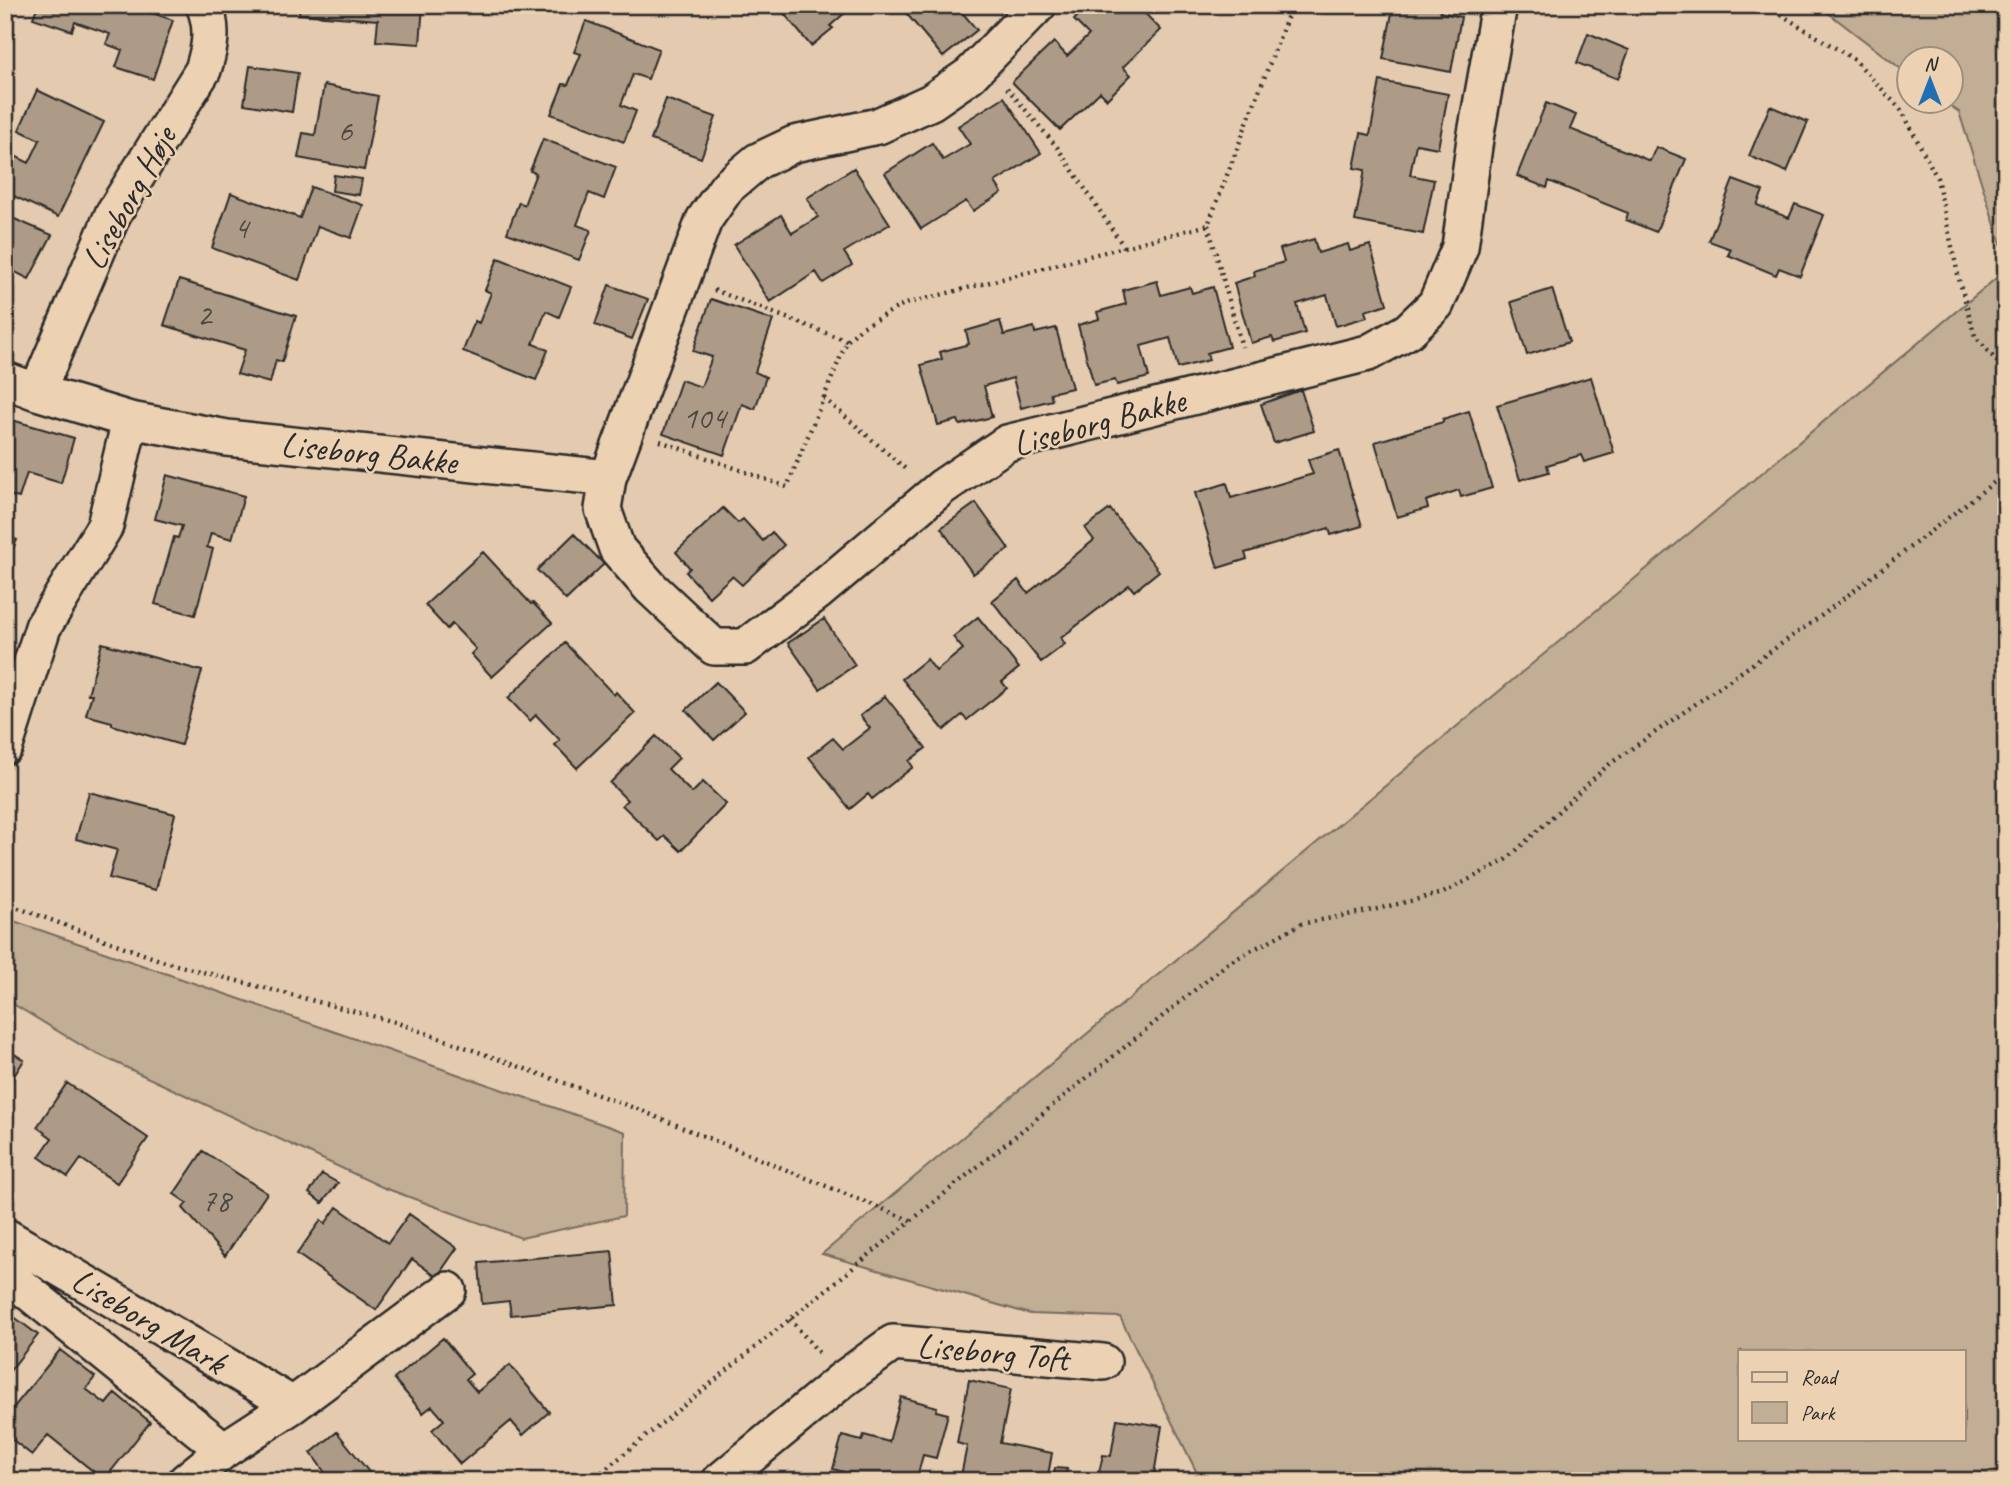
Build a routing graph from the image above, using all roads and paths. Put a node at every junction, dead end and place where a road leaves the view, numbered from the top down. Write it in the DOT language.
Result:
graph roads {
  1 [pos="204,5"];
  2 [pos="1038,5"];
  3 [pos="1295,5"];
  4 [pos="1499,5"];
  5 [pos="1762,5"];
  6 [pos="984,61"];
  7 [pos="1208,225"];
  8 [pos="1124,247"];
  9 [pos="682,277"];
  10 [pos="847,341"];
  11 [pos="2006,372"];
  12 [pos="1252,382"];
  13 [pos="21,386"];
  14 [pos="824,398"];
  15 [pos="130,420"];
  16 [pos="627,428"];
  17 [pos="2006,474"];
  18 [pos="608,478"];
  19 [pos="935,494"];
  20 [pos="5,746"];
  21 [pos="5,903"];
  22 [pos="912,1221"];
  23 [pos="5,1236"];
  24 [pos="5,1273"];
  25 [pos="448,1290"];
  26 [pos="790,1318"];
  27 [pos="1103,1362"];
  28 [pos="842,1380"];
  29 [pos="293,1405"];
  30 [pos="224,1450"];
  31 [pos="186,1481"];
  32 [pos="591,1481"];
  33 [pos="720,1481"];
  1 -- 13 [label="street, Liseborg Høje"];
  2 -- 6 [label="street, Liseborg Bakke"];
  3 -- 7 [label="path"];
  4 -- 12 [label="street, Liseborg Bakke"];
  5 -- 11 [label="path"];
  6 -- 8 [label="path"];
  6 -- 9 [label="street, Liseborg Bakke"];
  7 -- 8 [label="path"];
  7 -- 12 [label="path"];
  8 -- 10 [label="path"];
  9 -- 10 [label="path"];
  9 -- 16 [label="street, Liseborg Bakke"];
  10 -- 14 [label="path"];
  12 -- 19 [label="street, Liseborg Bakke"];
  13 -- 15 [label="street, Liseborg Bakke"];
  14 -- 16 [label="path"];
  14 -- 19 [label="path"];
  15 -- 18 [label="street, Liseborg Bakke"];
  15 -- 20 [label="street"];
  16 -- 18 [label="street, Liseborg Bakke"];
  17 -- 22 [label="path"];
  18 -- 19 [label="street, Liseborg Bakke"];
  21 -- 22 [label="path"];
  22 -- 26 [label="path"];
  23 -- 29 [label="street, Liseborg Mark"];
  24 -- 30 [label="street, Liseborg Mark"];
  25 -- 29 [label="street"];
  26 -- 28 [label="path"];
  26 -- 32 [label="path"];
  27 -- 28 [label="street, Liseborg Toft"];
  28 -- 33 [label="street, Liseborg Toft"];
  29 -- 30 [label="street"];
  30 -- 31 [label="street"];
}
